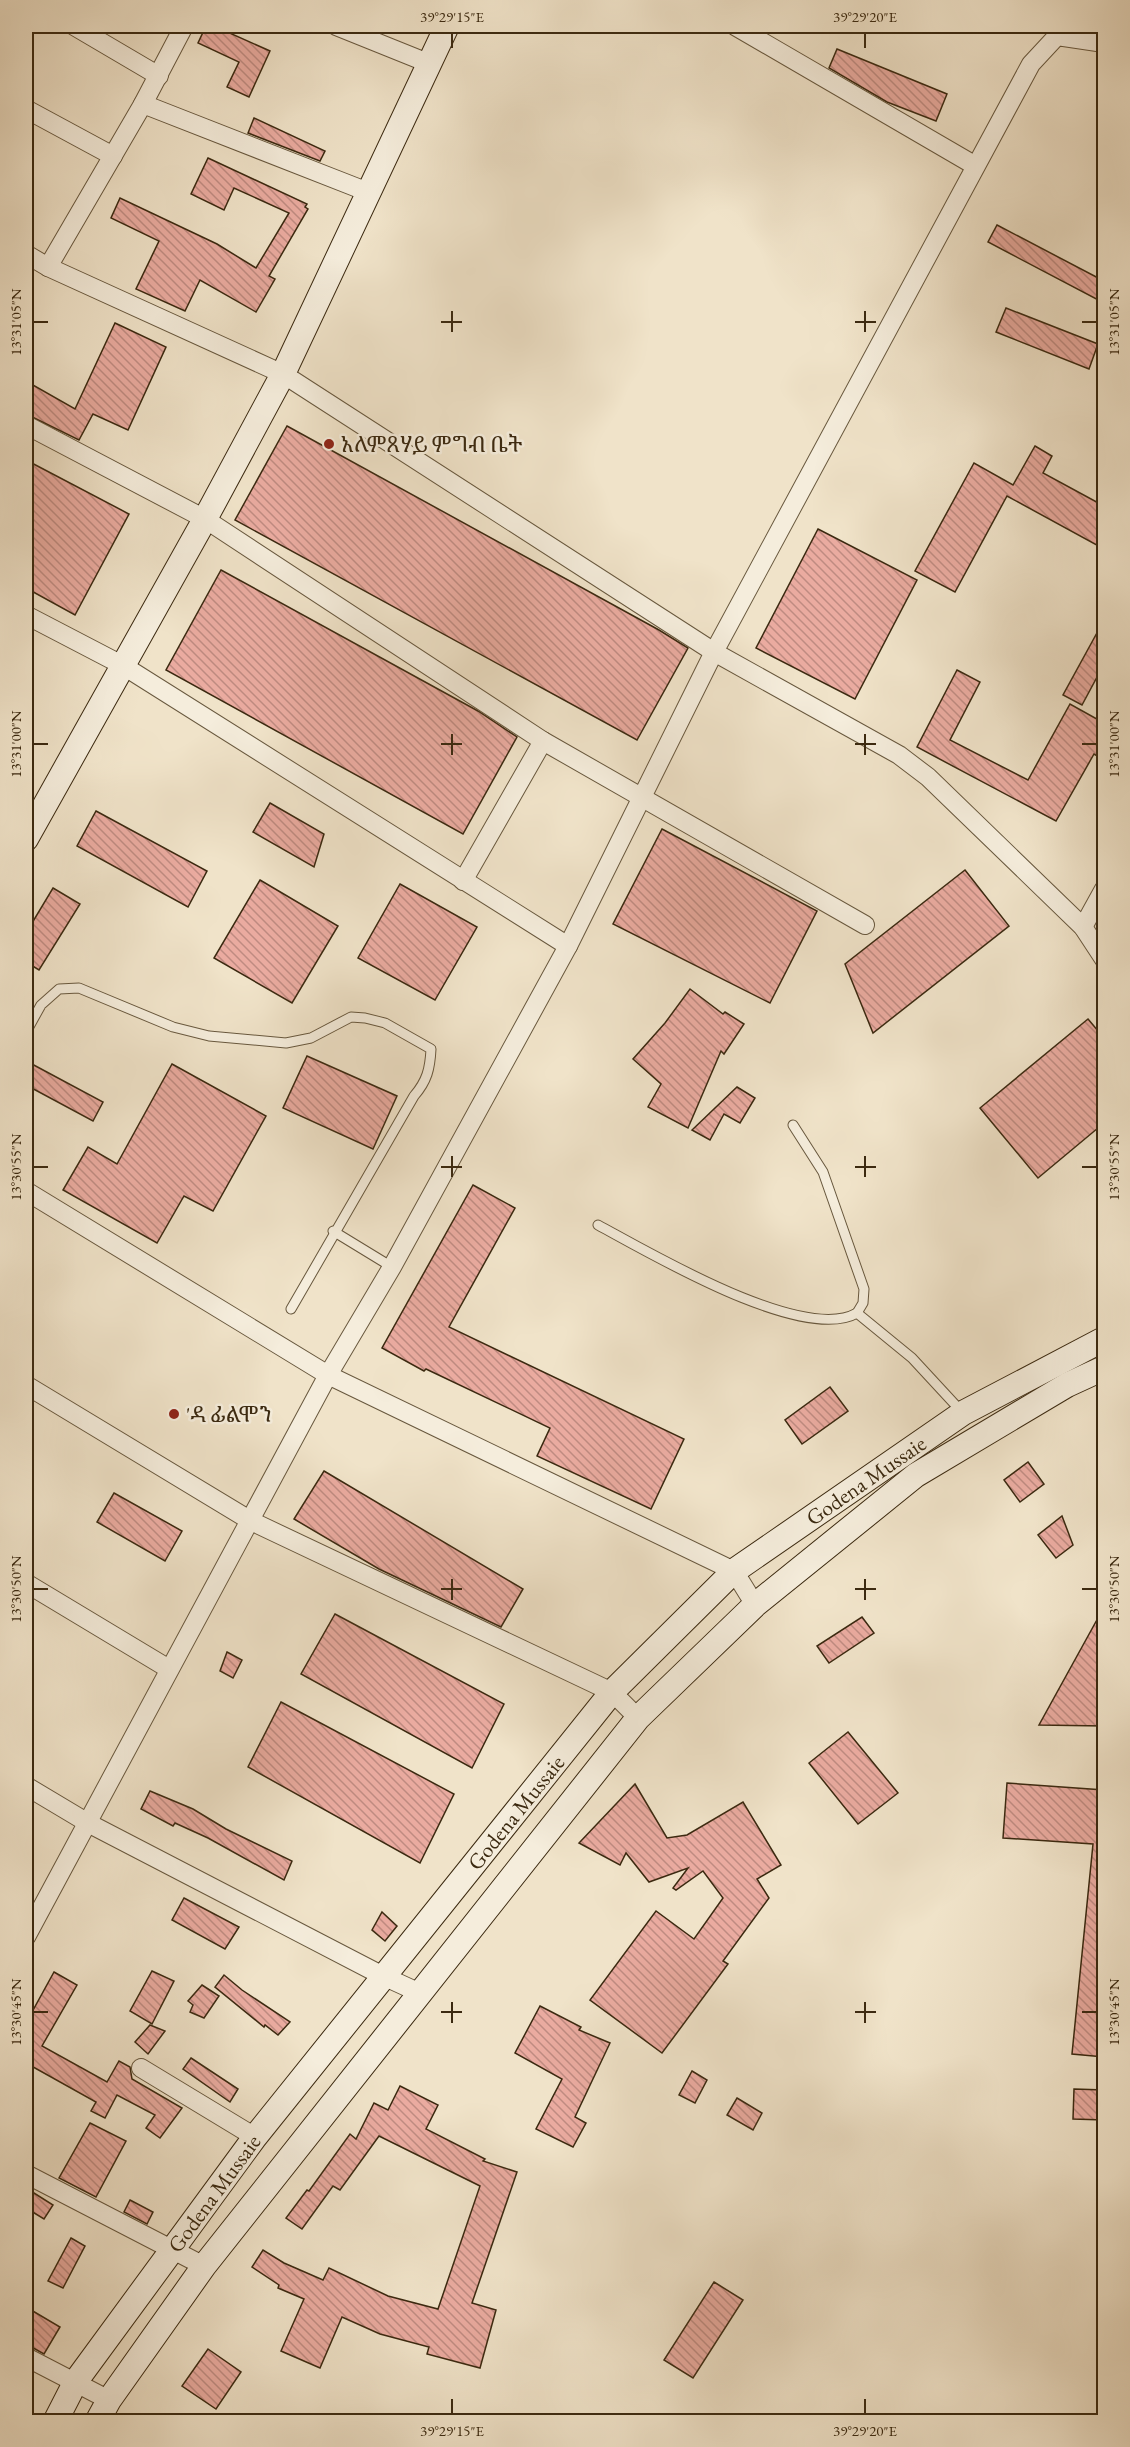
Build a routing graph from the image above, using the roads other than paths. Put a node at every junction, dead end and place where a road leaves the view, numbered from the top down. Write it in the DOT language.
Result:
graph roads {
  1 [pos="74,26"];
  2 [pos="184,26"];
  3 [pos="336,26"];
  4 [pos="447,26"];
  5 [pos="735,26"];
  6 [pos="1104,43"];
  7 [pos="428,63"];
  8 [pos="159,76"];
  9 [pos="143,104"];
  10 [pos="26,109"];
  11 [pos="113,156"];
  12 [pos="974,165"];
  13 [pos="368,192"];
  14 [pos="26,254"];
  15 [pos="48,267"];
  16 [pos="283,374"];
  17 [pos="26,425"];
  18 [pos="205,519"];
  19 [pos="26,615"];
  20 [pos="714,652"];
  21 [pos="122,665"];
  22 [pos="543,741"];
  23 [pos="642,796"];
  24 [pos="33,810"];
  25 [pos="26,839"];
  26 [pos="463,881"];
  27 [pos="1104,889"];
  28 [pos="865,925"];
  29 [pos="1083,927"];
  30 [pos="567,946"];
  31 [pos="1104,959"];
  32 [pos="26,1032"];
  33 [pos="793,1125"];
  34 [pos="26,1191"];
  35 [pos="598,1225"];
  36 [pos="333,1231"];
  37 [pos="392,1267"];
  38 [pos="291,1309"];
  39 [pos="857,1312"];
  40 [pos="1104,1339"];
  41 [pos="1057,1363"];
  42 [pos="1104,1368"];
  43 [pos="328,1375"];
  44 [pos="26,1385"];
  45 [pos="1067,1385"];
  46 [pos="963,1413"];
  47 [pos="251,1521"];
  48 [pos="734,1571"];
  49 [pos="26,1582"];
  50 [pos="755,1605"];
  51 [pos="170,1669"];
  52 [pos="612,1692"];
  53 [pos="638,1718"];
  54 [pos="26,1786"];
  55 [pos="88,1823"];
  56 [pos="26,1937"];
  57 [pos="383,1976"];
  58 [pos="420,1993"];
  59 [pos="141,2068"];
  60 [pos="255,2138"];
  61 [pos="26,2174"];
  62 [pos="172,2247"];
  63 [pos="204,2266"];
  64 [pos="26,2357"];
  65 [pos="76,2382"];
  66 [pos="109,2400"];
  67 [pos="55,2421"];
  68 [pos="97,2421"];
  1 -- 8 [label="street"];
  2 -- 8 [label="street"];
  3 -- 7 [label="street"];
  4 -- 7 [label="street"];
  5 -- 12 [label="street"];
  6 -- 12 [label="street"];
  7 -- 13 [label="street"];
  8 -- 9 [label="street"];
  9 -- 11 [label="street"];
  9 -- 13 [label="street"];
  10 -- 11 [label="street"];
  11 -- 15 [label="street"];
  12 -- 20 [label="street"];
  13 -- 16 [label="street"];
  14 -- 15 [label="street"];
  15 -- 16 [label="street"];
  16 -- 18 [label="street"];
  16 -- 20 [label="street"];
  17 -- 18 [label="street"];
  18 -- 21 [label="street"];
  18 -- 22 [label="street"];
  19 -- 21 [label="street"];
  20 -- 23 [label="street"];
  20 -- 29 [label="street"];
  21 -- 24 [label="street"];
  21 -- 26 [label="street"];
  22 -- 23 [label="street"];
  22 -- 26 [label="street"];
  23 -- 28 [label="street"];
  23 -- 30 [label="street"];
  24 -- 25 [label="street"];
  26 -- 30 [label="street"];
  27 -- 29 [label="street"];
  29 -- 31 [label="street"];
  30 -- 37 [label="street"];
  32 -- 36 [label="lane"];
  33 -- 39 [label="lane"];
  34 -- 43 [label="street"];
  35 -- 39 [label="lane"];
  36 -- 37 [label="lane"];
  36 -- 38 [label="lane"];
  37 -- 43 [label="street"];
  39 -- 46 [label="lane"];
  40 -- 41 [label="street, Godena Mussaie"];
  41 -- 45 [label="street"];
  41 -- 46 [label="street, Godena Mussaie"];
  42 -- 45 [label="street, Godena Mussaie"];
  43 -- 47 [label="street"];
  43 -- 48 [label="street"];
  44 -- 47 [label="street"];
  45 -- 50 [label="street, Godena Mussaie"];
  46 -- 48 [label="street, Godena Mussaie"];
  47 -- 51 [label="street"];
  47 -- 52 [label="street"];
  48 -- 50 [label="street"];
  48 -- 52 [label="street, Godena Mussaie"];
  49 -- 51 [label="street"];
  50 -- 53 [label="street, Godena Mussaie"];
  51 -- 55 [label="street"];
  52 -- 53 [label="street"];
  52 -- 57 [label="street, Godena Mussaie"];
  53 -- 58 [label="street, Godena Mussaie"];
  54 -- 55 [label="street"];
  55 -- 56 [label="street"];
  55 -- 57 [label="street"];
  57 -- 58 [label="street"];
  57 -- 60 [label="street, Godena Mussaie"];
  58 -- 63 [label="street, Godena Mussaie"];
  59 -- 60 [label="street"];
  60 -- 62 [label="street, Godena Mussaie"];
  61 -- 62 [label="street"];
  62 -- 63 [label="street"];
  62 -- 65 [label="street, Godena Mussaie"];
  63 -- 66 [label="street, Godena Mussaie"];
  64 -- 65 [label="street"];
  65 -- 66 [label="street"];
  65 -- 67 [label="street, Godena Mussaie"];
  66 -- 68 [label="street, Godena Mussaie"];
}
